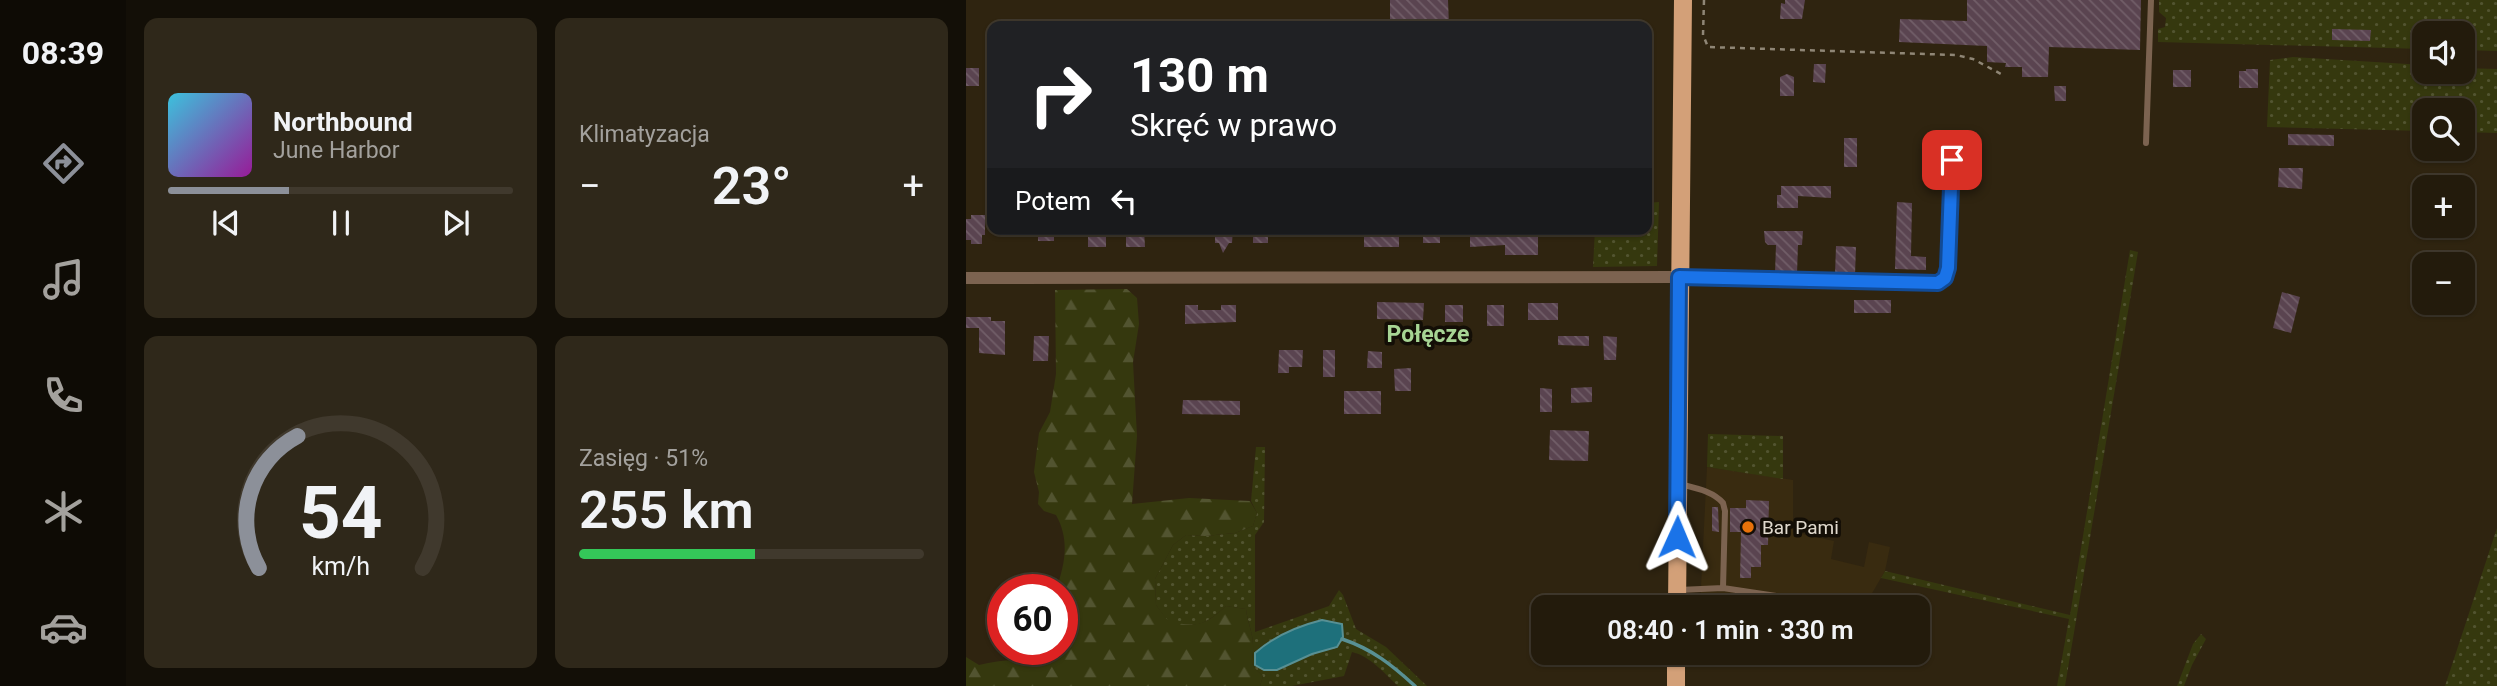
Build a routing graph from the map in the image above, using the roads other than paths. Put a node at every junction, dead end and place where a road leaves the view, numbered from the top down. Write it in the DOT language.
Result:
graph roads {
  1 [pos="1683,0"];
  2 [pos="2151,0"];
  3 [pos="2146,143"];
  4 [pos="1952,160"];
  5 [pos="1679,277"];
  6 [pos="966,278"];
  7 [pos="1678,483"];
  8 [pos="1723,588"];
  9 [pos="1677,595"];
  10 [pos="1694,595"];
  11 [pos="1769,595"];
  12 [pos="1676,665"];
  13 [pos="1676,686"];
  1 -- 5 [label="main road"];
  2 -- 3 [label="lane"];
  4 -- 5 [label="lane"];
  5 -- 6 [label="street"];
  5 -- 7 [label="main road"];
  7 -- 8 [label="lane"];
  7 -- 9 [label="main road"];
  8 -- 10 [label="lane"];
  8 -- 11 [label="lane"];
  12 -- 13 [label="main road"];
}
